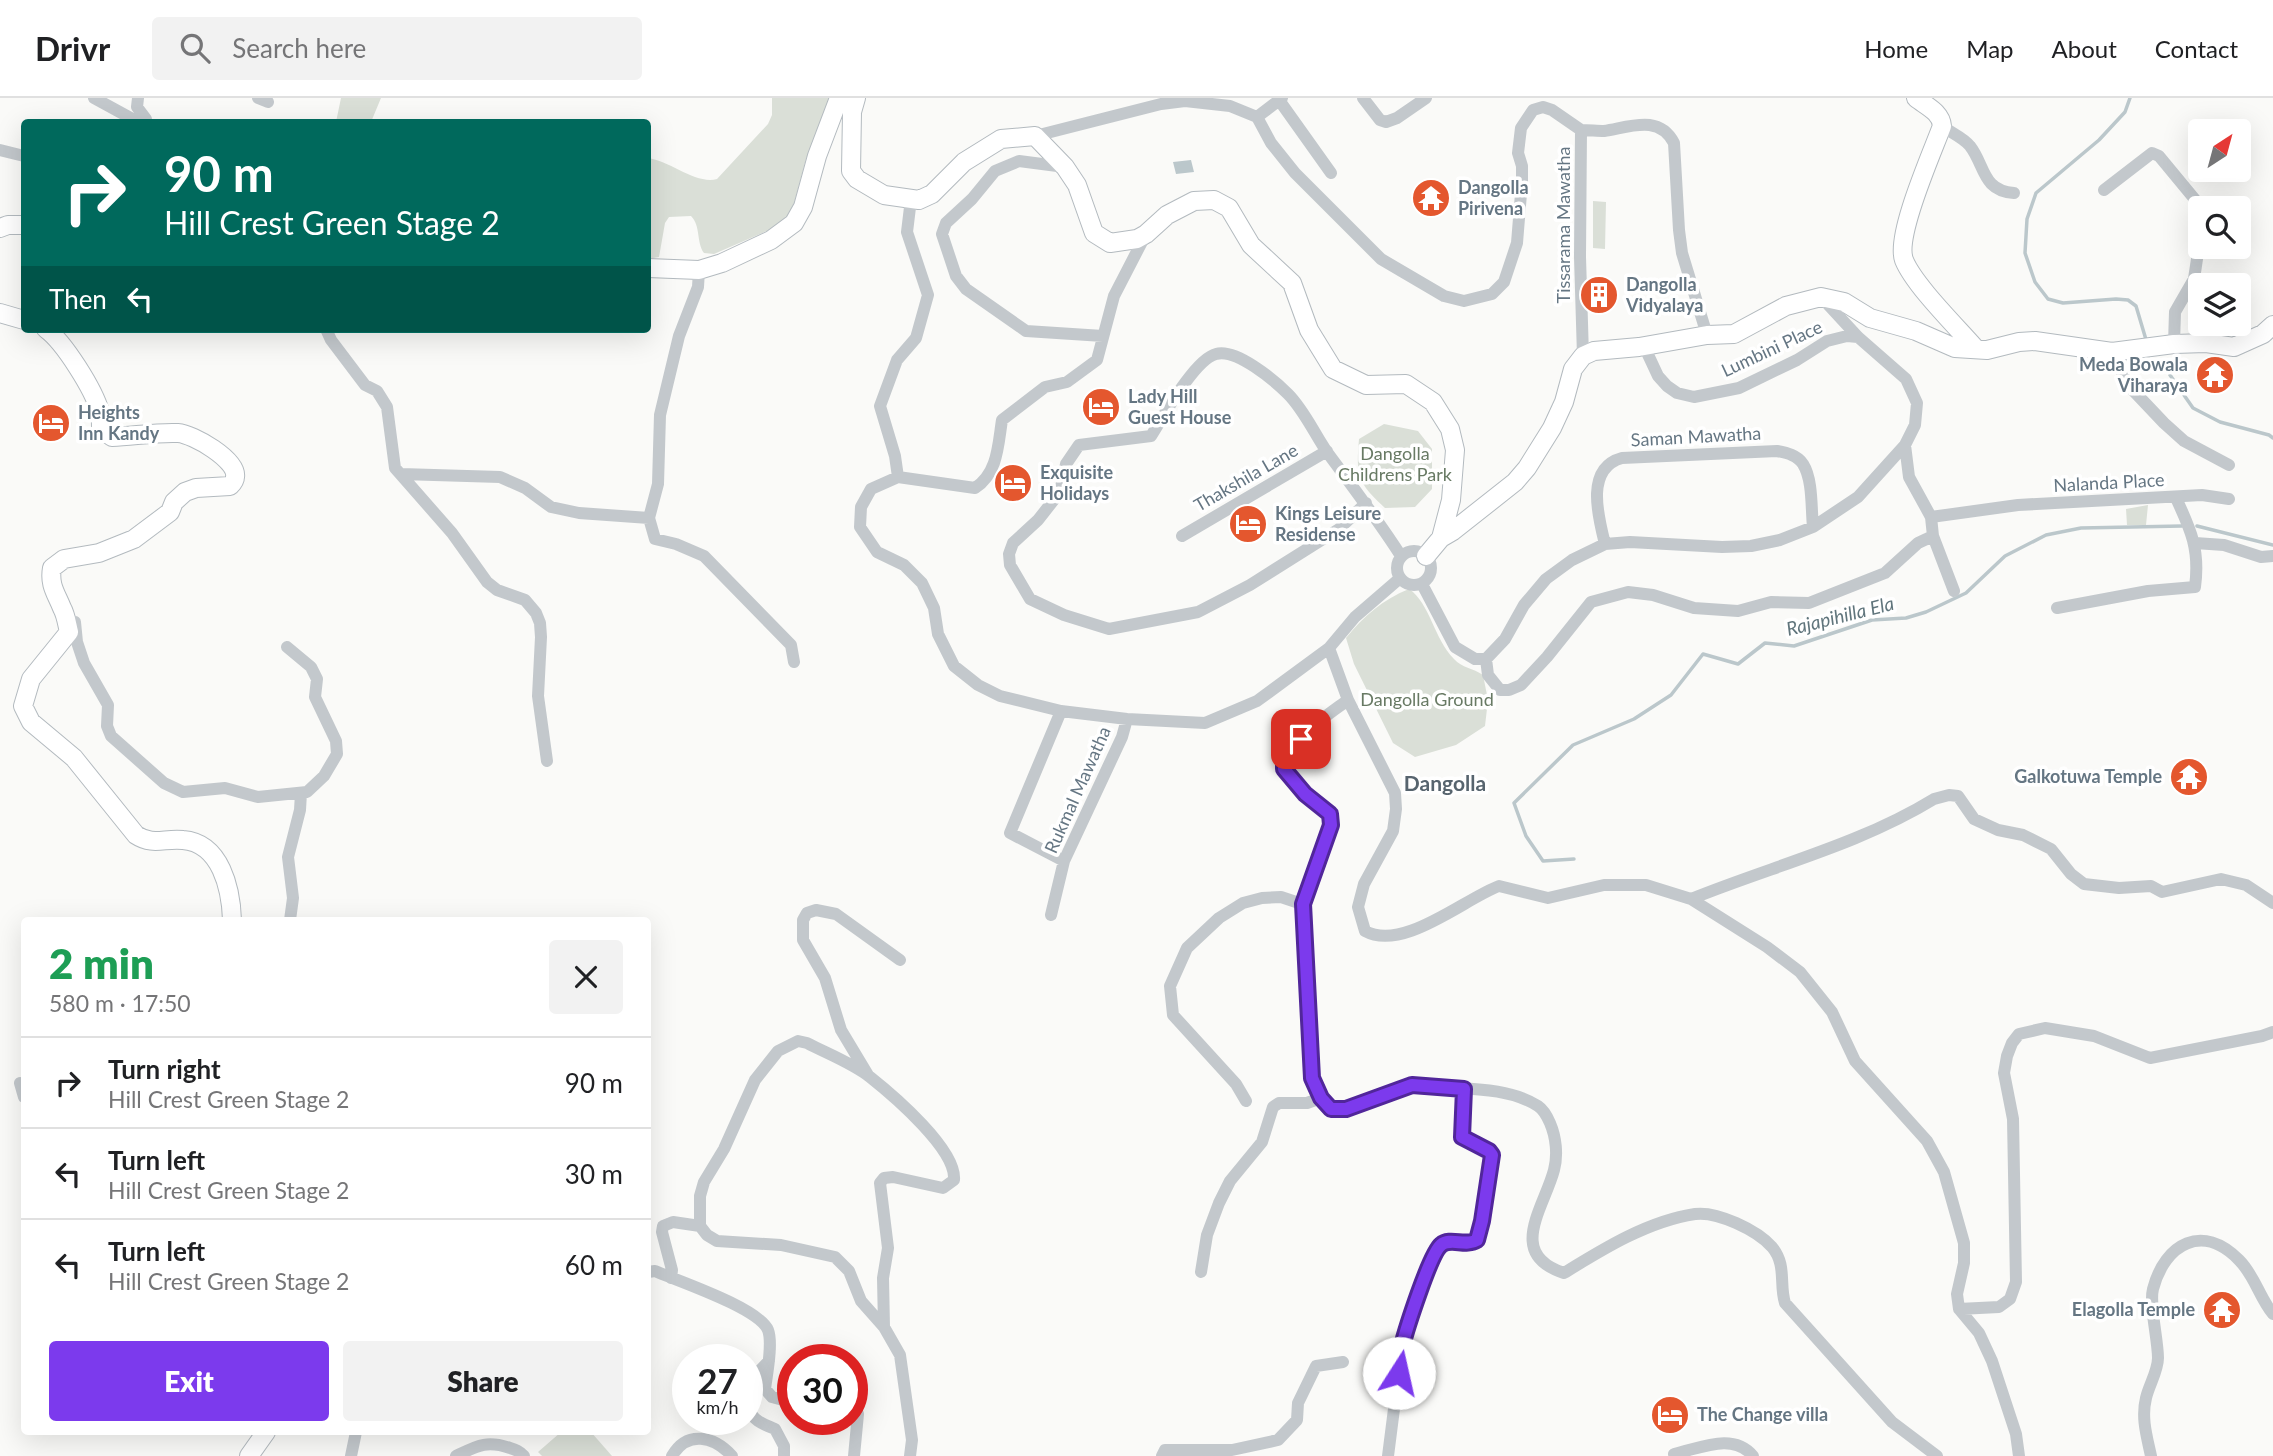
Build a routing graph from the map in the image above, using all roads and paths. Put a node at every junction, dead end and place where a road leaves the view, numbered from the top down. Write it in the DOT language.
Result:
graph roads {
  1 [pos="94,98"];
  2 [pos="839,98"];
  3 [pos="856,98"];
  4 [pos="1363,98"];
  5 [pos="1426,98"];
  6 [pos="1916,98"];
  7 [pos="1185,99"];
  8 [pos="1280,99"];
  9 [pos="134,101"];
  10 [pos="1257,117"];
  11 [pos="138,119"];
  12 [pos="141,119"];
  13 [pos="1942,126"];
  14 [pos="1581,130"];
  15 [pos="1035,136"];
  16 [pos="0,150"];
  17 [pos="21,155"];
  18 [pos="1065,167"];
  19 [pos="1331,173"];
  20 [pos="2104,190"];
  21 [pos="2014,192"];
  22 [pos="2192,196"];
  23 [pos="911,199"];
  24 [pos="21,225"];
  25 [pos="0,228"];
  26 [pos="1146,234"];
  27 [pos="2197,259"];
  28 [pos="651,268"];
  29 [pos="699,270"];
  30 [pos="1821,297"];
  31 [pos="0,313"];
  32 [pos="21,319"];
  33 [pos="2273,325"];
  34 [pos="51,333"];
  35 [pos="328,333"];
  36 [pos="1707,335"];
  37 [pos="1103,336"];
  38 [pos="1858,337"];
  39 [pos="2174,344"];
  40 [pos="1644,346"];
  41 [pos="1976,349"];
  42 [pos="2112,352"];
  43 [pos="1583,356"];
  44 [pos="1905,445"];
  45 [pos="1327,452"];
  46 [pos="2229,465"];
  47 [pos="401,474"];
  48 [pos="898,477"];
  49 [pos="2176,498"];
  50 [pos="2229,499"];
  51 [pos="1366,503"];
  52 [pos="1931,517"];
  53 [pos="649,518"];
  54 [pos="1813,527"];
  55 [pos="1182,536"];
  56 [pos="1933,536"];
  57 [pos="1441,538"];
  58 [pos="2195,543"];
  59 [pos="1605,544"];
  60 [pos="1401,556"];
  61 [pos="1426,556"];
  62 [pos="2273,556"];
  63 [pos="1399,579"];
  64 [pos="1423,584"];
  65 [pos="1954,591"];
  66 [pos="2057,608"];
  67 [pos="63,609"];
  68 [pos="286,647"];
  69 [pos="1329,648"];
  70 [pos="1486,659"];
  71 [pos="794,662"];
  72 [pos="1348,700"];
  73 [pos="1061,711"];
  74 [pos="1128,719"];
  75 [pos="547,761"];
  76 [pos="301,793"];
  77 [pos="1064,861"];
  78 [pos="1691,899"];
  79 [pos="2273,903"];
  80 [pos="1303,904"];
  81 [pos="1051,915"];
  82 [pos="232,917"];
  83 [pos="290,917"];
  84 [pos="900,960"];
  85 [pos="2273,1032"];
  86 [pos="868,1075"];
  87 [pos="20,1083"];
  88 [pos="21,1086"];
  89 [pos="1464,1089"];
  90 [pos="1321,1098"];
  91 [pos="1246,1101"];
  92 [pos="700,1226"];
  93 [pos="651,1272"];
  94 [pos="1201,1272"];
  95 [pos="671,1278"];
  96 [pos="1959,1309"];
  97 [pos="2273,1314"];
  98 [pos="884,1327"];
  99 [pos="769,1361"];
  100 [pos="1343,1362"];
  101 [pos="763,1367"];
  102 [pos="777,1398"];
  103 [pos="763,1424"];
  104 [pos="264,1435"];
  105 [pos="355,1435"];
  106 [pos="856,1435"];
  107 [pos="1674,1454"];
  108 [pos="249,1456"];
  109 [pos="351,1456"];
  110 [pos="456,1456"];
  111 [pos="524,1456"];
  112 [pos="672,1456"];
  113 [pos="732,1456"];
  114 [pos="784,1456"];
  115 [pos="854,1456"];
  116 [pos="910,1456"];
  117 [pos="1162,1456"];
  118 [pos="1388,1456"];
  119 [pos="1753,1456"];
  120 [pos="1937,1456"];
  121 [pos="2019,1456"];
  122 [pos="2151,1456"];
  1 -- 11 [label="street"];
  2 -- 29 [label="street"];
  3 -- 23 [label="street"];
  4 -- 5 [label="street"];
  6 -- 13 [label="street"];
  7 -- 10 [label="street"];
  7 -- 15 [label="street"];
  8 -- 10 [label="street"];
  8 -- 19 [label="street"];
  9 -- 12 [label="street"];
  10 -- 14 [label="street, Tissarama Mawatha"];
  13 -- 21 [label="street"];
  13 -- 41 [label="street"];
  14 -- 36 [label="street"];
  14 -- 43 [label="street, Tissarama Mawatha"];
  15 -- 18 [label="street"];
  15 -- 23 [label="street"];
  16 -- 17 [label="street"];
  18 -- 26 [label="street"];
  18 -- 37 [label="street"];
  20 -- 22 [label="street"];
  23 -- 48 [label="street"];
  24 -- 25 [label="street"];
  26 -- 37 [label="street"];
  26 -- 57 [label="street"];
  27 -- 39 [label="street"];
  28 -- 29 [label="street"];
  29 -- 53 [label="street"];
  30 -- 36 [label="street"];
  30 -- 38 [label="street"];
  30 -- 41 [label="street"];
  31 -- 32 [label="street"];
  33 -- 39 [label="street"];
  34 -- 67 [label="street"];
  35 -- 47 [label="street"];
  36 -- 40 [label="street"];
  37 -- 48 [label="street"];
  38 -- 40 [label="street, Lumbini Place"];
  38 -- 44 [label="street"];
  39 -- 42 [label="street"];
  40 -- 43 [label="street"];
  41 -- 42 [label="street"];
  42 -- 46 [label="street"];
  43 -- 57 [label="street"];
  44 -- 52 [label="street"];
  44 -- 54 [label="street"];
  45 -- 51 [label="street"];
  45 -- 51 [label="street"];
  45 -- 55 [label="street, Thakshila Lane"];
  47 -- 53 [label="street"];
  47 -- 75 [label="street"];
  48 -- 73 [label="street"];
  49 -- 50 [label="street"];
  49 -- 52 [label="street, Nalanda Place"];
  49 -- 58 [label="street, Nalanda Place"];
  51 -- 60 [label="street"];
  52 -- 56 [label="street"];
  53 -- 71 [label="street"];
  54 -- 59 [label="street"];
  54 -- 59 [label="street, Saman Mawatha"];
  56 -- 65 [label="street"];
  56 -- 70 [label="street"];
  57 -- 61 [label="street"];
  58 -- 62 [label="street"];
  58 -- 66 [label="street, Nalanda Place"];
  59 -- 70 [label="street"];
  60 -- 61 [label="street"];
  60 -- 63 [label="street"];
  61 -- 64 [label="street"];
  63 -- 64 [label="street"];
  63 -- 69 [label="street"];
  64 -- 70 [label="street"];
  67 -- 76 [label="street"];
  67 -- 82 [label="street"];
  68 -- 76 [label="street"];
  69 -- 72 [label="street"];
  69 -- 74 [label="street"];
  72 -- 78 [label="street"];
  72 -- 80 [label="street"];
  73 -- 74 [label="street"];
  73 -- 77 [label="street"];
  74 -- 77 [label="street, Rukmal Mawatha"];
  76 -- 83 [label="street"];
  77 -- 81 [label="street, Rukmal Mawatha"];
  78 -- 79 [label="street"];
  78 -- 96 [label="street"];
  80 -- 90 [label="street"];
  80 -- 91 [label="street"];
  84 -- 86 [label="street"];
  85 -- 96 [label="street"];
  86 -- 92 [label="street"];
  86 -- 98 [label="street"];
  87 -- 88 [label="street"];
  89 -- 90 [label="street"];
  89 -- 118 [label="street"];
  89 -- 120 [label="street"];
  90 -- 94 [label="street"];
  92 -- 95 [label="street"];
  92 -- 98 [label="street"];
  93 -- 95 [label="street"];
  95 -- 99 [label="street"];
  96 -- 121 [label="street"];
  97 -- 122 [label="street"];
  98 -- 116 [label="street"];
  99 -- 101 [label="street"];
  99 -- 102 [label="street"];
  100 -- 117 [label="street"];
  103 -- 114 [label="street"];
  104 -- 108 [label="street"];
  105 -- 109 [label="street"];
  106 -- 115 [label="street"];
  107 -- 119 [label="street"];
  110 -- 111 [label="street"];
  112 -- 113 [label="street"];
}
